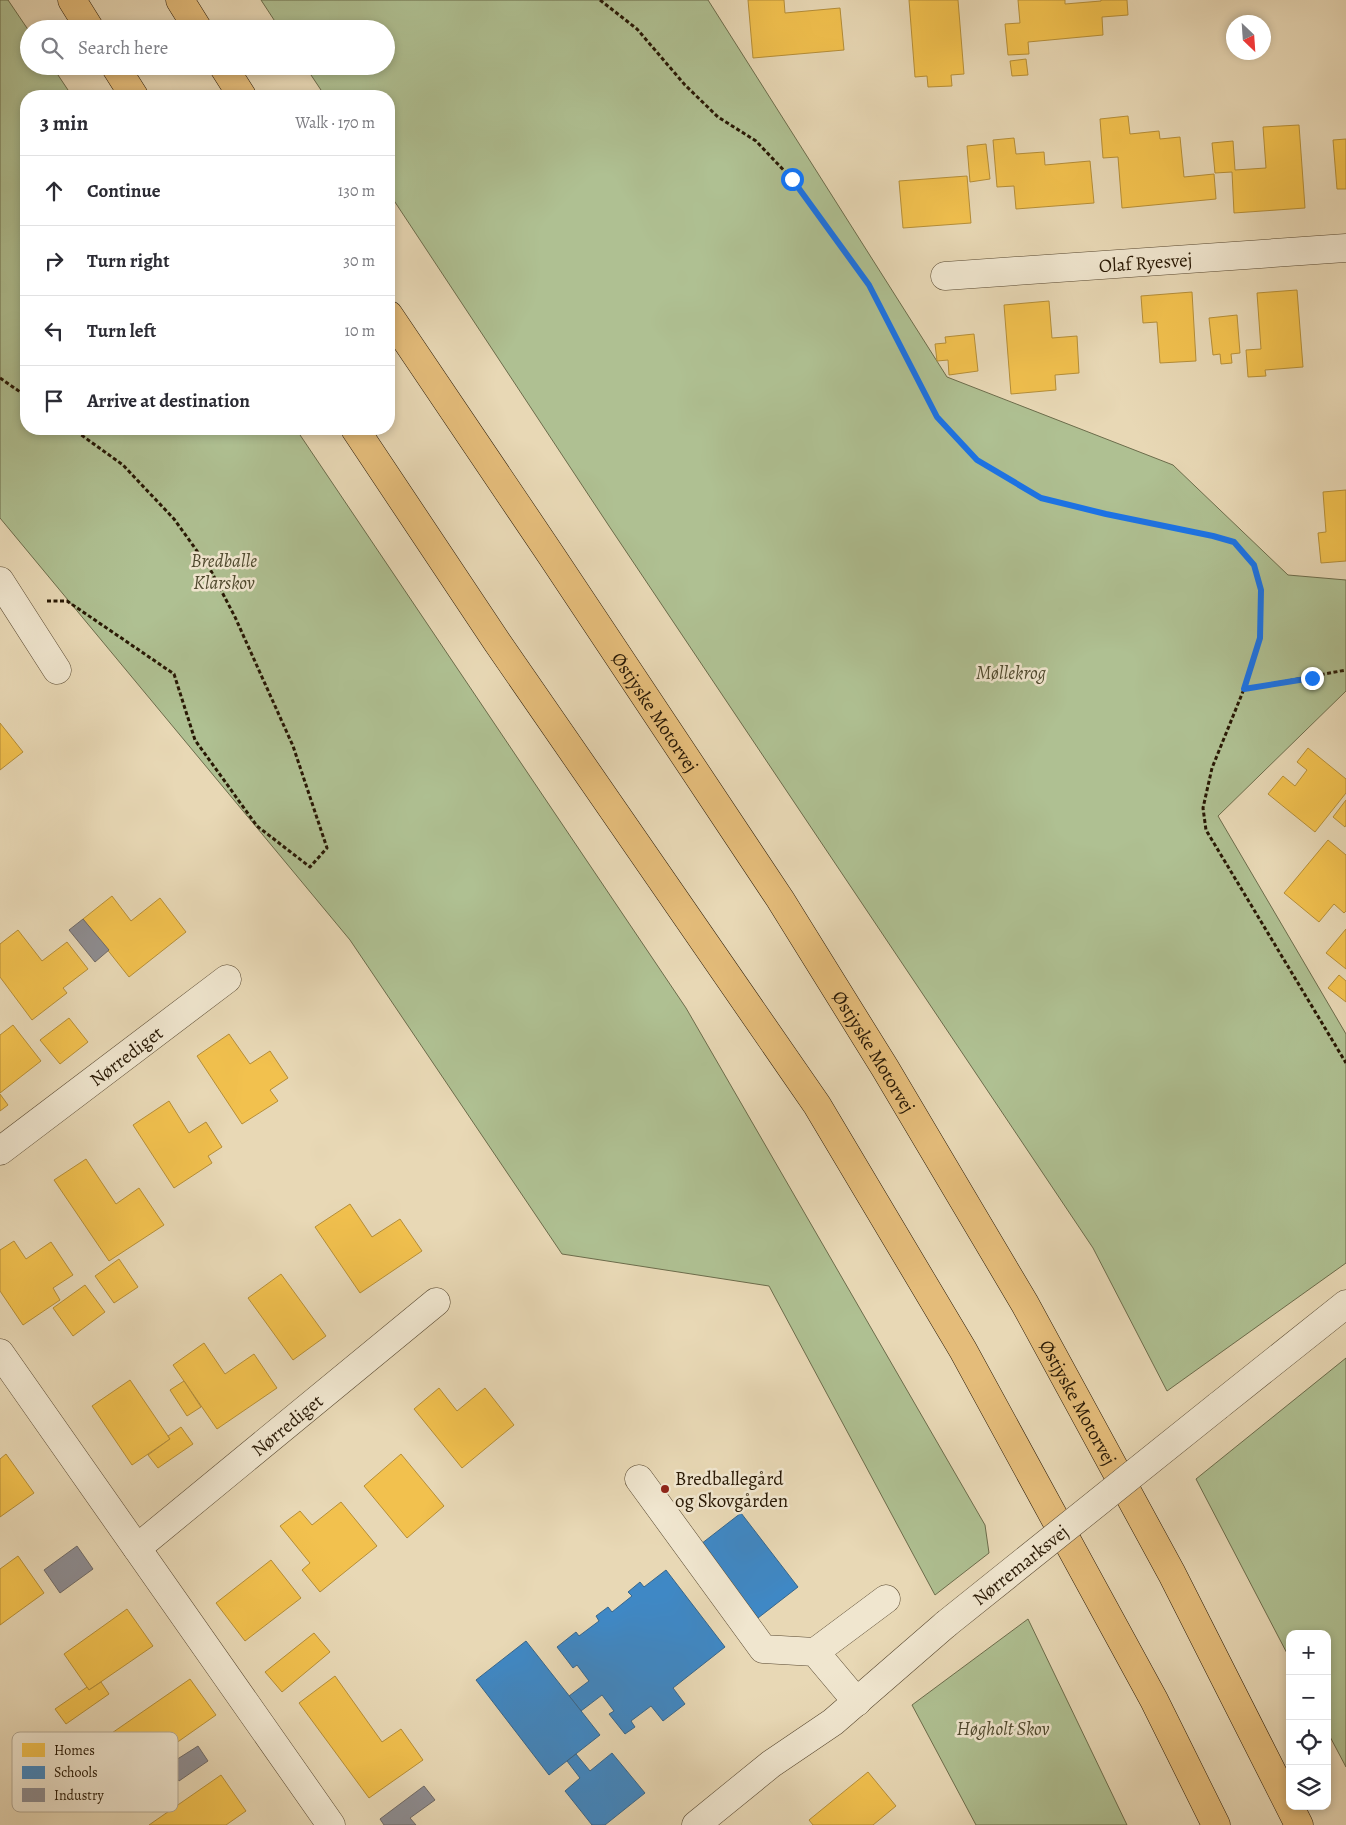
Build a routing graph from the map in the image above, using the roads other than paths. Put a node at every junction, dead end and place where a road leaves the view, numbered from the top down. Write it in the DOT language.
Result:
graph roads {
  1 [pos="72,0"];
  2 [pos="180,0"];
  3 [pos="84,20"];
  4 [pos="192,20"];
  5 [pos="121,75"];
  6 [pos="229,75"];
  7 [pos="130,90"];
  8 [pos="238,90"];
  9 [pos="1346,248"];
  10 [pos="946,276"];
  11 [pos="395,324"];
  12 [pos="359,435"];
  13 [pos="7,592"];
  14 [pos="57,670"];
  15 [pos="227,980"];
  16 [pos="0,1152"];
  17 [pos="436,1302"];
  18 [pos="1346,1304"];
  19 [pos="0,1353"];
  20 [pos="639,1479"];
  21 [pos="137,1548"];
  22 [pos="886,1599"];
  23 [pos="815,1652"];
  24 [pos="1154,1700"];
  25 [pos="858,1702"];
  26 [pos="707,1822"];
  27 [pos="331,1825"];
  28 [pos="1200,1825"];
  29 [pos="1216,1825"];
  30 [pos="1299,1825"];
  1 -- 3 [label="highway"];
  2 -- 4 [label="highway"];
  5 -- 7 [label="highway"];
  6 -- 8 [label="highway"];
  9 -- 10 [label="street, Olaf Ryesvej"];
  11 -- 30 [label="highway, Østjyske Motorvej"];
  12 -- 24 [label="highway"];
  13 -- 14 [label="street"];
  15 -- 16 [label="street, Nørrediget"];
  17 -- 21 [label="street, Nørrediget"];
  18 -- 25 [label="street, Nørremarksvej, bridge"];
  19 -- 21 [label="street"];
  20 -- 23 [label="street"];
  21 -- 27 [label="street"];
  22 -- 23 [label="street"];
  23 -- 25 [label="street"];
  24 -- 28 [label="highway"];
  24 -- 29 [label="highway"];
  25 -- 26 [label="street, Nørremarksvej"];
}
